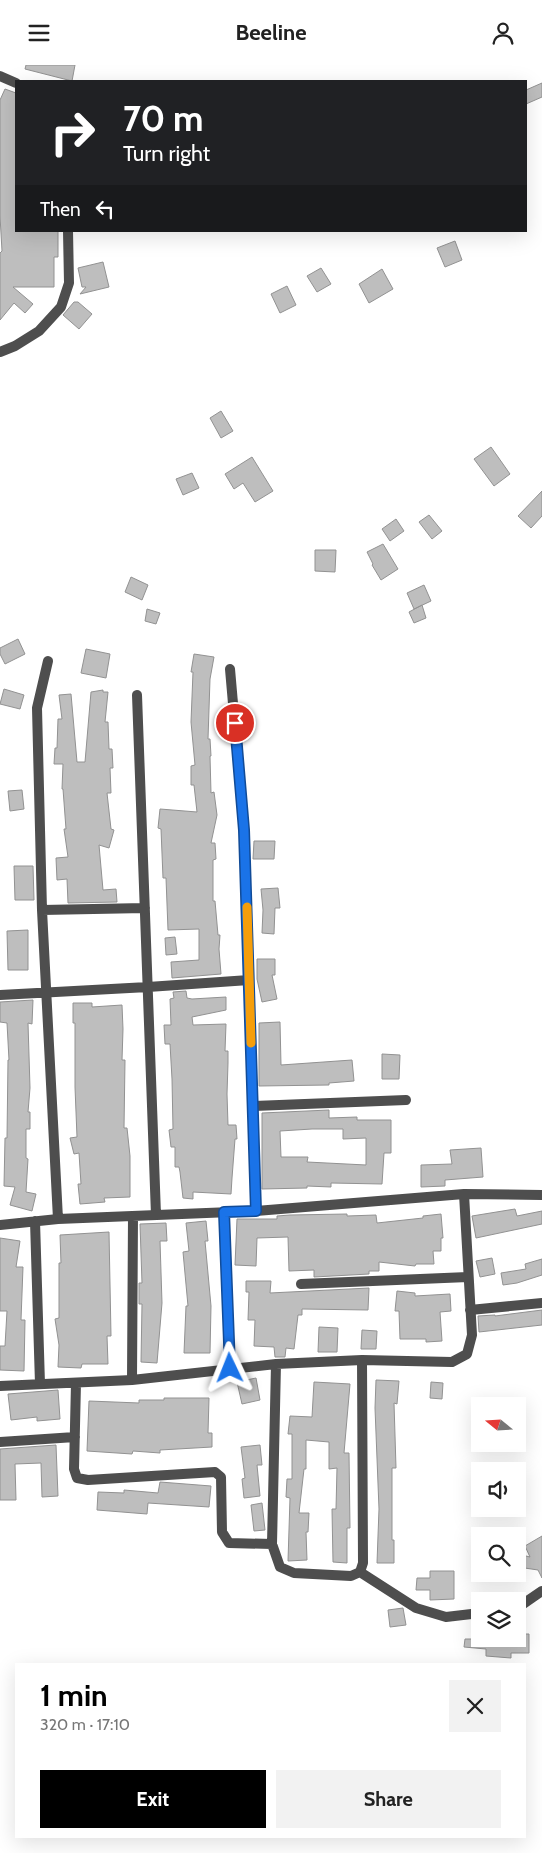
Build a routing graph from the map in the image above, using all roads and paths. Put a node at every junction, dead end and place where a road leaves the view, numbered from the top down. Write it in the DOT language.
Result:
graph roads {
  1 [pos="0,76"];
  2 [pos="15,83"];
  3 [pos="68,232"];
  4 [pos="0,352"];
  5 [pos="48,661"];
  6 [pos="230,669"];
  7 [pos="136,695"];
  8 [pos="145,908"];
  9 [pos="42,910"];
  10 [pos="249,979"];
  11 [pos="148,987"];
  12 [pos="46,993"];
  13 [pos="0,995"];
  14 [pos="406,1100"];
  15 [pos="252,1106"];
  16 [pos="464,1194"];
  17 [pos="542,1195"];
  18 [pos="256,1211"];
  19 [pos="224,1212"];
  20 [pos="156,1215"];
  21 [pos="133,1216"];
  22 [pos="58,1219"];
  23 [pos="35,1221"];
  24 [pos="0,1225"];
  25 [pos="468,1277"];
  26 [pos="301,1284"];
  27 [pos="542,1303"];
  28 [pos="470,1310"];
  29 [pos="362,1360"];
  30 [pos="276,1364"];
  31 [pos="230,1368"];
  32 [pos="132,1380"];
  33 [pos="76,1383"];
  34 [pos="40,1384"];
  35 [pos="0,1386"];
  36 [pos="75,1437"];
  37 [pos="0,1442"];
  38 [pos="272,1544"];
  39 [pos="360,1572"];
  40 [pos="542,1591"];
  41 [pos="526,1602"];
  42 [pos="471,1614"];
  1 -- 2 [label="street"];
  3 -- 4 [label="street"];
  5 -- 9 [label="street"];
  6 -- 10 [label="street"];
  7 -- 8 [label="street"];
  8 -- 9 [label="street"];
  8 -- 11 [label="street"];
  9 -- 12 [label="street"];
  10 -- 11 [label="street"];
  10 -- 15 [label="street"];
  11 -- 12 [label="street"];
  11 -- 20 [label="street"];
  12 -- 13 [label="street"];
  12 -- 22 [label="street"];
  14 -- 15 [label="street"];
  15 -- 18 [label="street"];
  16 -- 17 [label="street"];
  16 -- 18 [label="street"];
  16 -- 25 [label="street"];
  18 -- 19 [label="street"];
  19 -- 20 [label="street"];
  19 -- 31 [label="street"];
  20 -- 21 [label="street"];
  21 -- 22 [label="street"];
  21 -- 32 [label="street"];
  22 -- 23 [label="street"];
  23 -- 24 [label="street"];
  23 -- 34 [label="street"];
  25 -- 26 [label="street"];
  25 -- 28 [label="street"];
  27 -- 28 [label="street"];
  28 -- 29 [label="street"];
  29 -- 30 [label="street"];
  29 -- 39 [label="street"];
  30 -- 31 [label="street"];
  30 -- 38 [label="street"];
  31 -- 32 [label="street"];
  32 -- 33 [label="street"];
  33 -- 34 [label="street"];
  33 -- 36 [label="street"];
  34 -- 35 [label="street"];
  36 -- 37 [label="street"];
  36 -- 38 [label="street"];
  38 -- 39 [label="street"];
  39 -- 42 [label="street"];
  40 -- 41 [label="street"];
}
